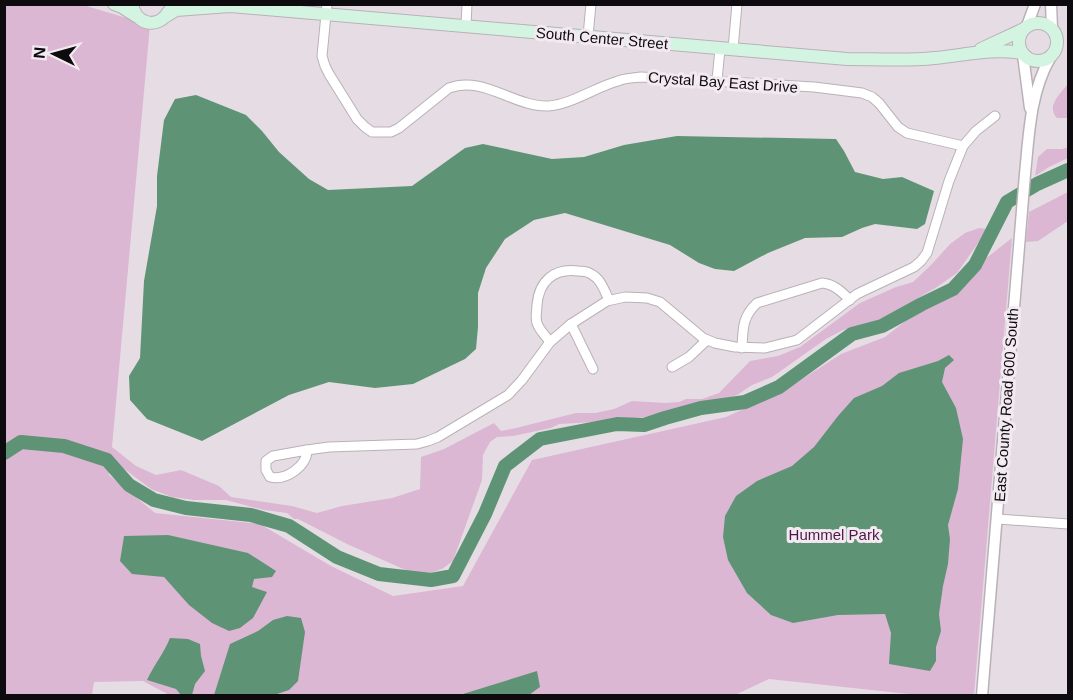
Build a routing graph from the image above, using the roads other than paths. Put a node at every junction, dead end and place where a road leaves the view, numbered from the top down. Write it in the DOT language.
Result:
graph roads {
  1 [pos="114,4"];
  2 [pos="467,4"];
  3 [pos="591,4"];
  4 [pos="737,4"];
  5 [pos="1035,4"];
  6 [pos="1051,4"];
  7 [pos="229,5"];
  8 [pos="326,9"];
  9 [pos="134,10"];
  10 [pos="168,10"];
  11 [pos="466,25"];
  12 [pos="1025,27"];
  13 [pos="1053,29"];
  14 [pos="1068,33"];
  15 [pos="588,36"];
  16 [pos="1068,44"];
  17 [pos="720,49"];
  18 [pos="733,50"];
  19 [pos="974,52"];
  20 [pos="1023,54"];
  21 [pos="1052,55"];
  22 [pos="717,80"];
  23 [pos="1031,114"];
  24 [pos="995,116"];
  25 [pos="963,146"];
  26 [pos="609,300"];
  27 [pos="850,300"];
  28 [pos="571,324"];
  29 [pos="707,340"];
  30 [pos="550,342"];
  31 [pos="742,348"];
  32 [pos="672,367"];
  33 [pos="594,369"];
  34 [pos="307,450"];
  35 [pos="998,519"];
  36 [pos="1068,524"];
  37 [pos="982,696"];
  1 -- 9 [label="main road"];
  2 -- 11 [label="street"];
  3 -- 15 [label="street"];
  4 -- 18 [label="street"];
  5 -- 12 [label="street"];
  6 -- 13 [label="street"];
  7 -- 8 [label="main road, South Center Street"];
  7 -- 10 [label="main road, South Center Street"];
  8 -- 11 [label="main road, South Center Street"];
  8 -- 22 [label="street, Crystal Bay East Drive"];
  9 -- 10 [label="main road, South Center Street"];
  11 -- 15 [label="main road, South Center Street"];
  12 -- 13 [label="main road"];
  12 -- 19 [label="main road, South Center Street"];
  12 -- 20 [label="main road"];
  13 -- 14 [label="main road"];
  13 -- 21 [label="main road"];
  15 -- 17 [label="main road, South Center Street"];
  16 -- 21 [label="main road"];
  17 -- 18 [label="main road, South Center Street"];
  17 -- 22 [label="street"];
  18 -- 19 [label="main road, South Center Street"];
  19 -- 20 [label="main road, South Center Street"];
  20 -- 21 [label="main road"];
  20 -- 23 [label="street, East County Road 600 South"];
  21 -- 23 [label="street, East County Road 600 South"];
  22 -- 25 [label="street, Crystal Bay East Drive"];
  23 -- 35 [label="street, East County Road 600 South"];
  24 -- 25 [label="street"];
  25 -- 27 [label="street"];
  26 -- 28 [label="street"];
  26 -- 29 [label="street"];
  26 -- 30 [label="street"];
  27 -- 31 [label="street"];
  27 -- 31 [label="street"];
  28 -- 30 [label="street"];
  28 -- 33 [label="street"];
  29 -- 31 [label="street"];
  29 -- 32 [label="street"];
  30 -- 34 [label="street"];
  35 -- 36 [label="street"];
  35 -- 37 [label="street, East County Road 600 South"];
}
